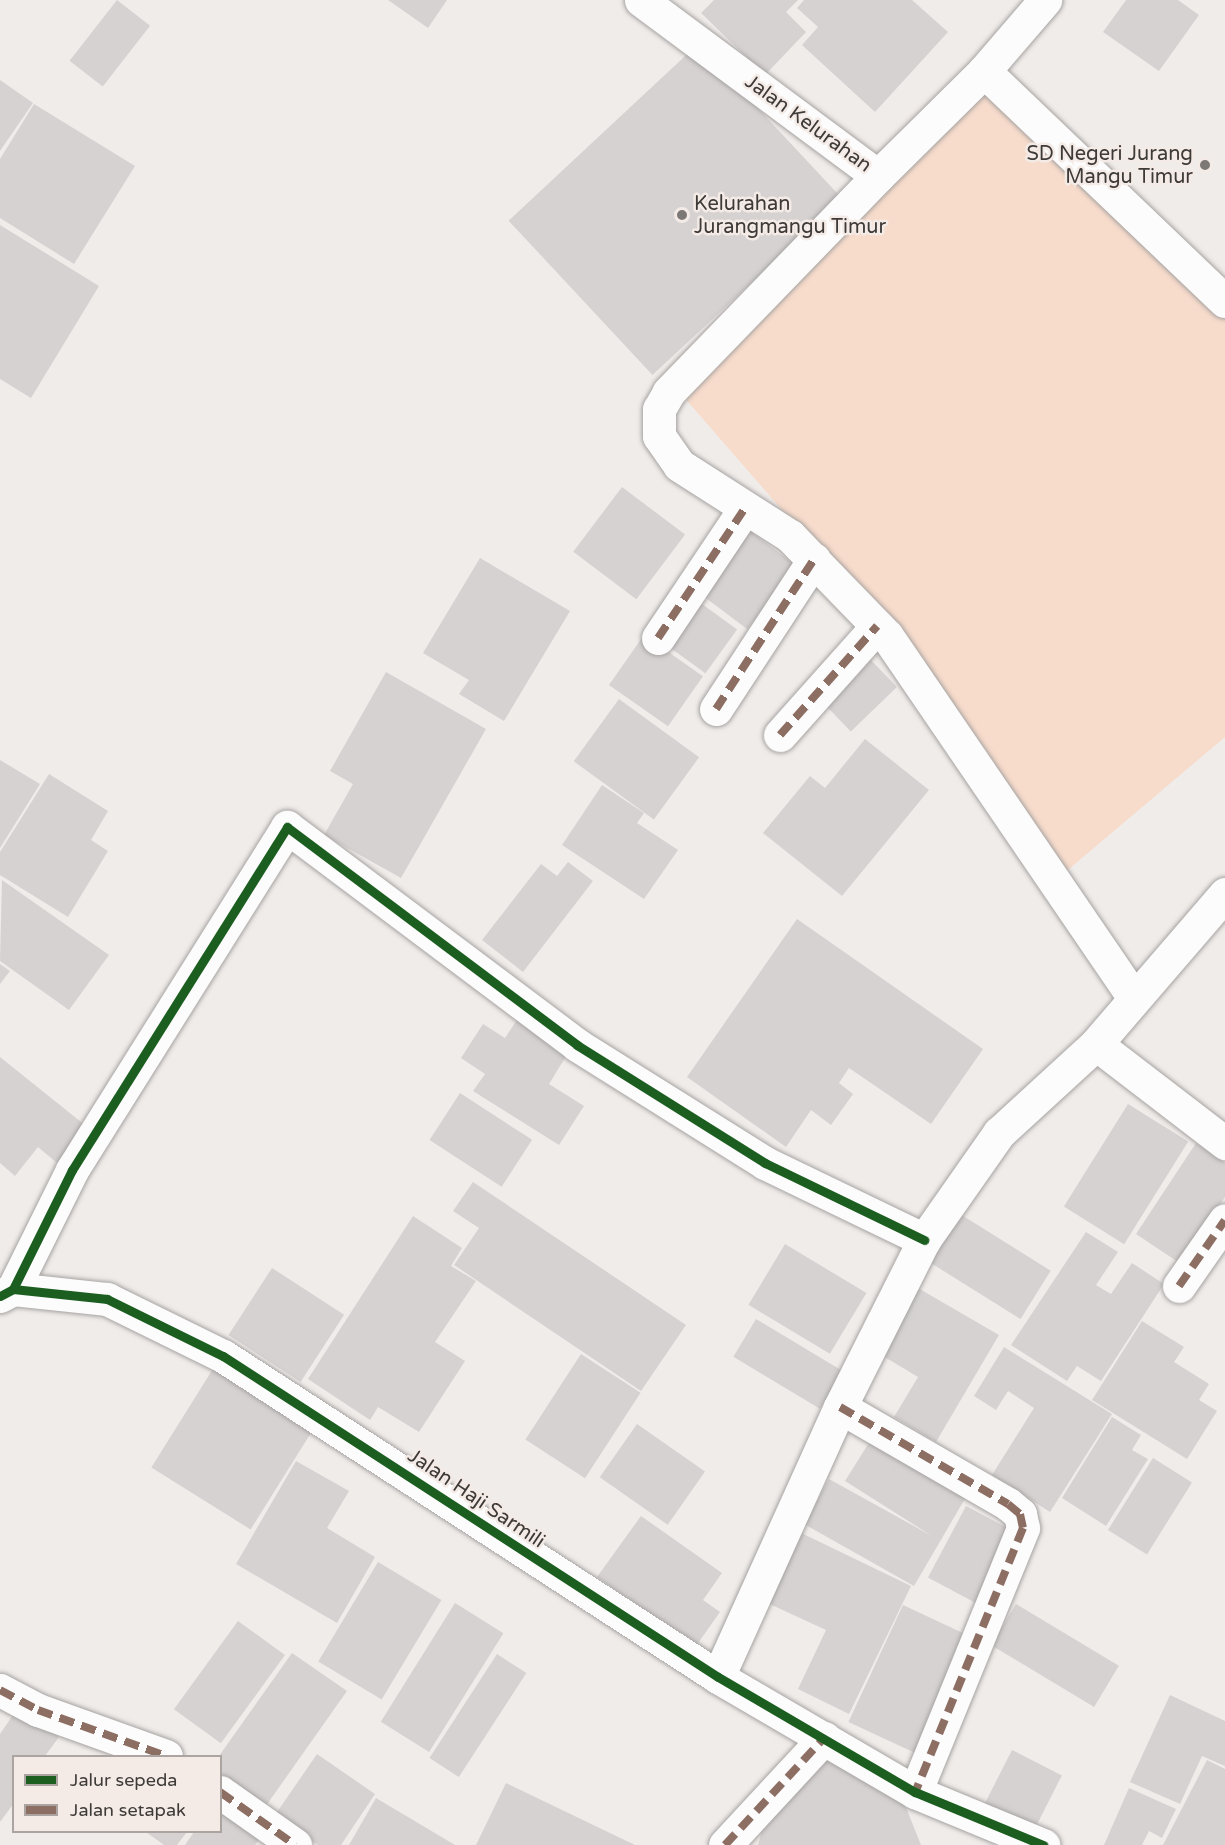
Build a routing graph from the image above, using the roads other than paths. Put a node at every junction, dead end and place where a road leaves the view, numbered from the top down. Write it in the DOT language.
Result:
graph roads {
  1 [pos="641,0"];
  2 [pos="1045,0"];
  3 [pos="984,71"];
  4 [pos="878,176"];
  5 [pos="1225,301"];
  6 [pos="745,508"];
  7 [pos="814,559"];
  8 [pos="877,626"];
  9 [pos="658,638"];
  10 [pos="716,710"];
  11 [pos="780,735"];
  12 [pos="1225,894"];
  13 [pos="1133,996"];
  14 [pos="1096,1044"];
  15 [pos="1225,1143"];
  16 [pos="1225,1220"];
  17 [pos="924,1240"];
  18 [pos="1179,1286"];
  19 [pos="6,1292"];
  20 [pos="840,1407"];
  21 [pos="718,1677"];
  22 [pos="0,1690"];
  23 [pos="824,1738"];
  24 [pos="163,1755"];
  25 [pos="915,1792"];
  26 [pos="222,1793"];
  27 [pos="295,1845"];
  28 [pos="725,1845"];
  29 [pos="1044,1845"];
  1 -- 4 [label="street, Jalan Kelurahan"];
  2 -- 3 [label="street, Jalan Kelurahan"];
  3 -- 4 [label="street, Jalan Kelurahan"];
  3 -- 5 [label="street"];
  4 -- 6 [label="street"];
  6 -- 7 [label="street"];
  6 -- 9 [label="street"];
  7 -- 8 [label="street"];
  7 -- 10 [label="street"];
  8 -- 11 [label="street"];
  8 -- 13 [label="street"];
  12 -- 13 [label="street"];
  13 -- 14 [label="street"];
  14 -- 15 [label="street"];
  14 -- 17 [label="street"];
  16 -- 18 [label="street"];
  17 -- 19 [label="street"];
  17 -- 20 [label="street"];
  19 -- 21 [label="street, Jalan Haji Sarmili"];
  20 -- 21 [label="street"];
  20 -- 25 [label="street"];
  21 -- 23 [label="street, Jalan Haji Sarmili"];
  22 -- 24 [label="street"];
  23 -- 25 [label="street, Jalan Haji Sarmili"];
  23 -- 28 [label="street"];
  25 -- 29 [label="street, Jalan Haji Sarmili"];
  26 -- 27 [label="street"];
}
